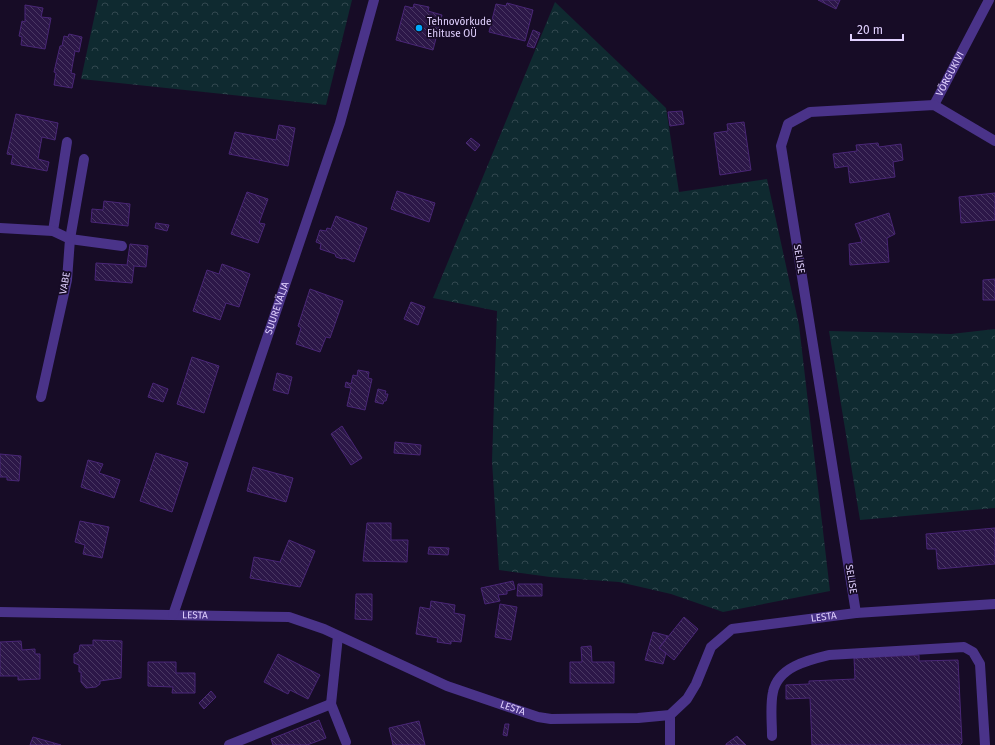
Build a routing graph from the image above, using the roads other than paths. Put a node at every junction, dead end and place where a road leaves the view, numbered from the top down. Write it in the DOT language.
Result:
graph roads {
  1 [pos="372,0"];
  2 [pos="989,0"];
  3 [pos="934,105"];
  4 [pos="995,141"];
  5 [pos="67,142"];
  6 [pos="84,159"];
  7 [pos="0,228"];
  8 [pos="53,231"];
  9 [pos="70,239"];
  10 [pos="122,246"];
  11 [pos="41,397"];
  12 [pos="995,604"];
  13 [pos="0,612"];
  14 [pos="856,613"];
  15 [pos="173,615"];
  16 [pos="338,636"];
  17 [pos="331,704"];
  18 [pos="670,715"];
  19 [pos="772,736"];
  20 [pos="346,742"];
  21 [pos="229,745"];
  22 [pos="670,745"];
  23 [pos="985,745"];
  1 -- 15 [label="street, SUUREVÄLJA"];
  2 -- 3 [label="street, VÕRGUKIVI"];
  3 -- 4 [label="street"];
  3 -- 14 [label="street, SELISE"];
  5 -- 8 [label="street"];
  6 -- 9 [label="street, VABE"];
  7 -- 8 [label="street"];
  8 -- 9 [label="street"];
  9 -- 10 [label="street"];
  9 -- 11 [label="street, VABE"];
  12 -- 14 [label="street, LESTA"];
  13 -- 15 [label="street, LESTA"];
  14 -- 18 [label="street, LESTA"];
  15 -- 16 [label="street, LESTA"];
  16 -- 17 [label="street"];
  16 -- 18 [label="street, LESTA"];
  17 -- 20 [label="street"];
  17 -- 21 [label="street"];
  18 -- 22 [label="street"];
  19 -- 23 [label="street"];
}
